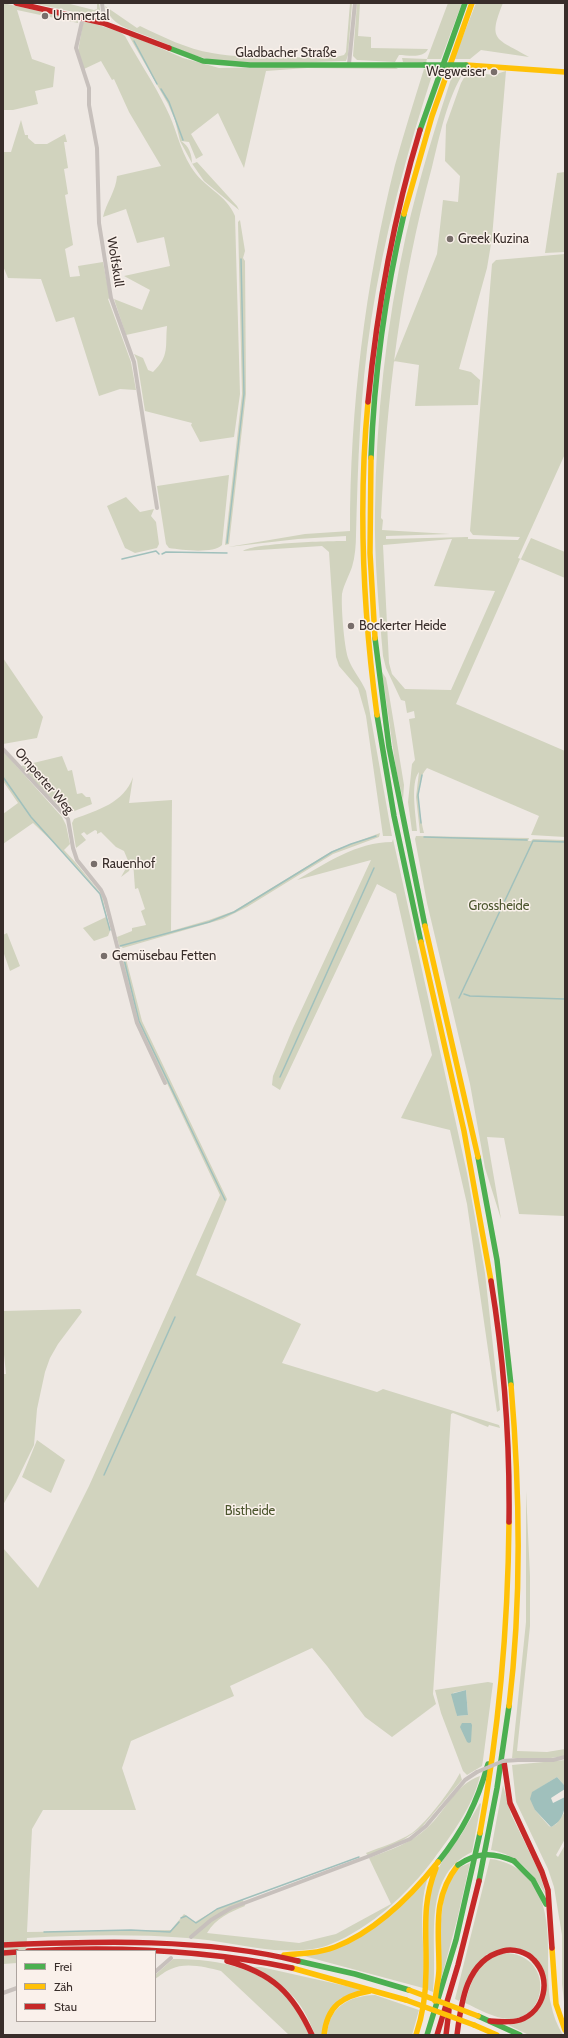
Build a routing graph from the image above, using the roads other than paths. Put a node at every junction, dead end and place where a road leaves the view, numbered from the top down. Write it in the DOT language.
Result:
graph roads {
  1 [pos="16,3"];
  2 [pos="102,3"];
  3 [pos="355,3"];
  4 [pos="464,3"];
  5 [pos="472,3"];
  6 [pos="83,17"];
  7 [pos="103,23"];
  8 [pos="349,64"];
  9 [pos="565,72"];
  10 [pos="157,508"];
  11 [pos="3,748"];
  12 [pos="165,1083"];
  13 [pos="496,1738"];
  14 [pos="503,1754"];
  15 [pos="565,1758"];
  16 [pos="448,1849"];
  17 [pos="551,1916"];
  18 [pos="191,1937"];
  19 [pos="3,1945"];
  20 [pos="42,1950"];
  21 [pos="151,1950"];
  22 [pos="156,1950"];
  23 [pos="16,1952"];
  24 [pos="186,1952"];
  25 [pos="3,1953"];
  26 [pos="274,1955"];
  27 [pos="171,1958"];
  28 [pos="156,1971"];
  29 [pos="16,1988"];
  30 [pos="374,1990"];
  31 [pos="452,1990"];
  32 [pos="3,1993"];
  33 [pos="432,2020"];
  34 [pos="490,2021"];
  35 [pos="565,2030"];
  36 [pos="312,2035"];
  37 [pos="324,2035"];
  38 [pos="416,2035"];
  39 [pos="427,2035"];
  40 [pos="437,2035"];
  41 [pos="446,2035"];
  42 [pos="457,2035"];
  43 [pos="497,2035"];
  44 [pos="520,2035"];
  1 -- 6 [label="main road, Gladbacher Straße"];
  2 -- 7 [label="street"];
  3 -- 8 [label="street"];
  4 -- 13 [label="main road"];
  5 -- 14 [label="main road"];
  6 -- 7 [label="main road, Gladbacher Straße"];
  6 -- 10 [label="street, Wolfskull"];
  7 -- 8 [label="main road, Gladbacher Straße"];
  8 -- 9 [label="main road, Gladbacher Straße, bridge"];
  11 -- 12 [label="street, Omperter Weg"];
  13 -- 16 [label="main road"];
  13 -- 33 [label="main road"];
  14 -- 17 [label="main road"];
  14 -- 31 [label="main road"];
  15 -- 18 [label="street, bridge"];
  16 -- 26 [label="main road"];
  16 -- 38 [label="main road"];
  17 -- 33 [label="main road, bridge"];
  17 -- 35 [label="main road"];
  19 -- 26 [label="main road"];
  20 -- 21 [label="main road"];
  22 -- 24 [label="main road"];
  23 -- 25 [label="main road"];
  24 -- 30 [label="main road"];
  24 -- 36 [label="main road"];
  26 -- 34 [label="main road, bridge"];
  27 -- 28 [label="street"];
  29 -- 32 [label="street"];
  30 -- 37 [label="main road"];
  30 -- 43 [label="main road, bridge"];
  31 -- 40 [label="main road"];
  31 -- 41 [label="main road"];
  33 -- 39 [label="main road"];
  34 -- 42 [label="main road"];
  34 -- 44 [label="main road"];
}
